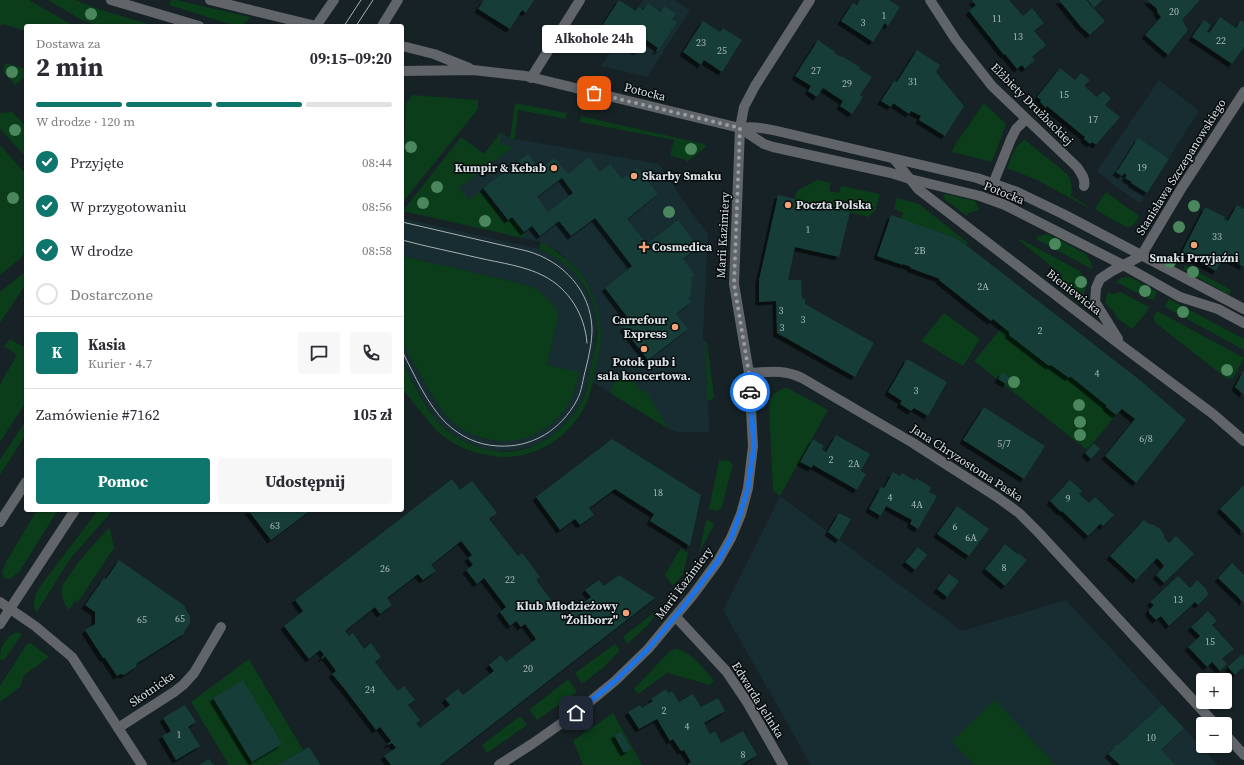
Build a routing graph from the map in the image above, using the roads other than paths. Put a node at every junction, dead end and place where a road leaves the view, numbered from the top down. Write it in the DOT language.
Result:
graph roads {
  1 [pos="111,0"];
  2 [pos="210,0"];
  3 [pos="334,0"];
  4 [pos="398,0"];
  5 [pos="580,0"];
  6 [pos="810,0"];
  7 [pos="930,0"];
  8 [pos="192,24"];
  9 [pos="308,24"];
  10 [pos="317,24"];
  11 [pos="383,24"];
  12 [pos="404,47"];
  13 [pos="473,70"];
  14 [pos="404,71"];
  15 [pos="531,78"];
  16 [pos="1244,92"];
  17 [pos="1026,119"];
  18 [pos="740,128"];
  19 [pos="894,159"];
  20 [pos="910,179"];
  21 [pos="993,184"];
  22 [pos="1084,186"];
  23 [pos="1141,256"];
  24 [pos="1123,265"];
  25 [pos="1244,309"];
  26 [pos="1244,323"];
  27 [pos="1122,346"];
  28 [pos="749,373"];
  29 [pos="1244,441"];
  30 [pos="24,485"];
  31 [pos="74,512"];
  32 [pos="0,522"];
  33 [pos="0,602"];
  34 [pos="10,608"];
  35 [pos="676,616"];
  36 [pos="0,624"];
  37 [pos="221,627"];
  38 [pos="1209,717"];
  39 [pos="118,728"];
  40 [pos="1232,742"];
  41 [pos="1244,755"];
  42 [pos="142,765"];
  43 [pos="500,765"];
  44 [pos="783,765"];
  1 -- 8 [label="street"];
  2 -- 9 [label="street"];
  3 -- 10 [label="street"];
  4 -- 11 [label="street"];
  5 -- 15 [label="street"];
  6 -- 18 [label="street, Marii Kazimiery"];
  7 -- 17 [label="street, Elżbiety Drużbackiej"];
  12 -- 13 [label="street, Potocka"];
  13 -- 14 [label="street, Potocka"];
  13 -- 15 [label="street, Potocka"];
  15 -- 18 [label="street, Potocka"];
  16 -- 23 [label="street, Stanisława Szczepanowskiego"];
  17 -- 21 [label="street"];
  17 -- 22 [label="street, Elżbiety Drużbackiej"];
  18 -- 19 [label="street, Potocka"];
  18 -- 20 [label="street, Potocka"];
  18 -- 28 [label="street, Marii Kazimiery"];
  19 -- 20 [label="street, Bieniewicka"];
  19 -- 21 [label="street, Potocka"];
  20 -- 24 [label="street, Potocka"];
  20 -- 27 [label="street, Bieniewicka"];
  21 -- 23 [label="street, Potocka"];
  23 -- 24 [label="street"];
  23 -- 25 [label="street, Potocka"];
  24 -- 26 [label="street, Potocka"];
  24 -- 27 [label="street"];
  27 -- 29 [label="street, Bieniewicka"];
  28 -- 35 [label="street, Marii Kazimiery"];
  28 -- 38 [label="street, Jana Chryzostoma Paska"];
  30 -- 32 [label="street"];
  31 -- 34 [label="street"];
  33 -- 34 [label="street"];
  34 -- 36 [label="street"];
  34 -- 39 [label="street"];
  35 -- 43 [label="street, Marii Kazimiery"];
  35 -- 44 [label="street, Edwarda Jelinka"];
  37 -- 39 [label="street, Skotnicka"];
  39 -- 42 [label="street"];
  40 -- 41 [label="street"];
}
